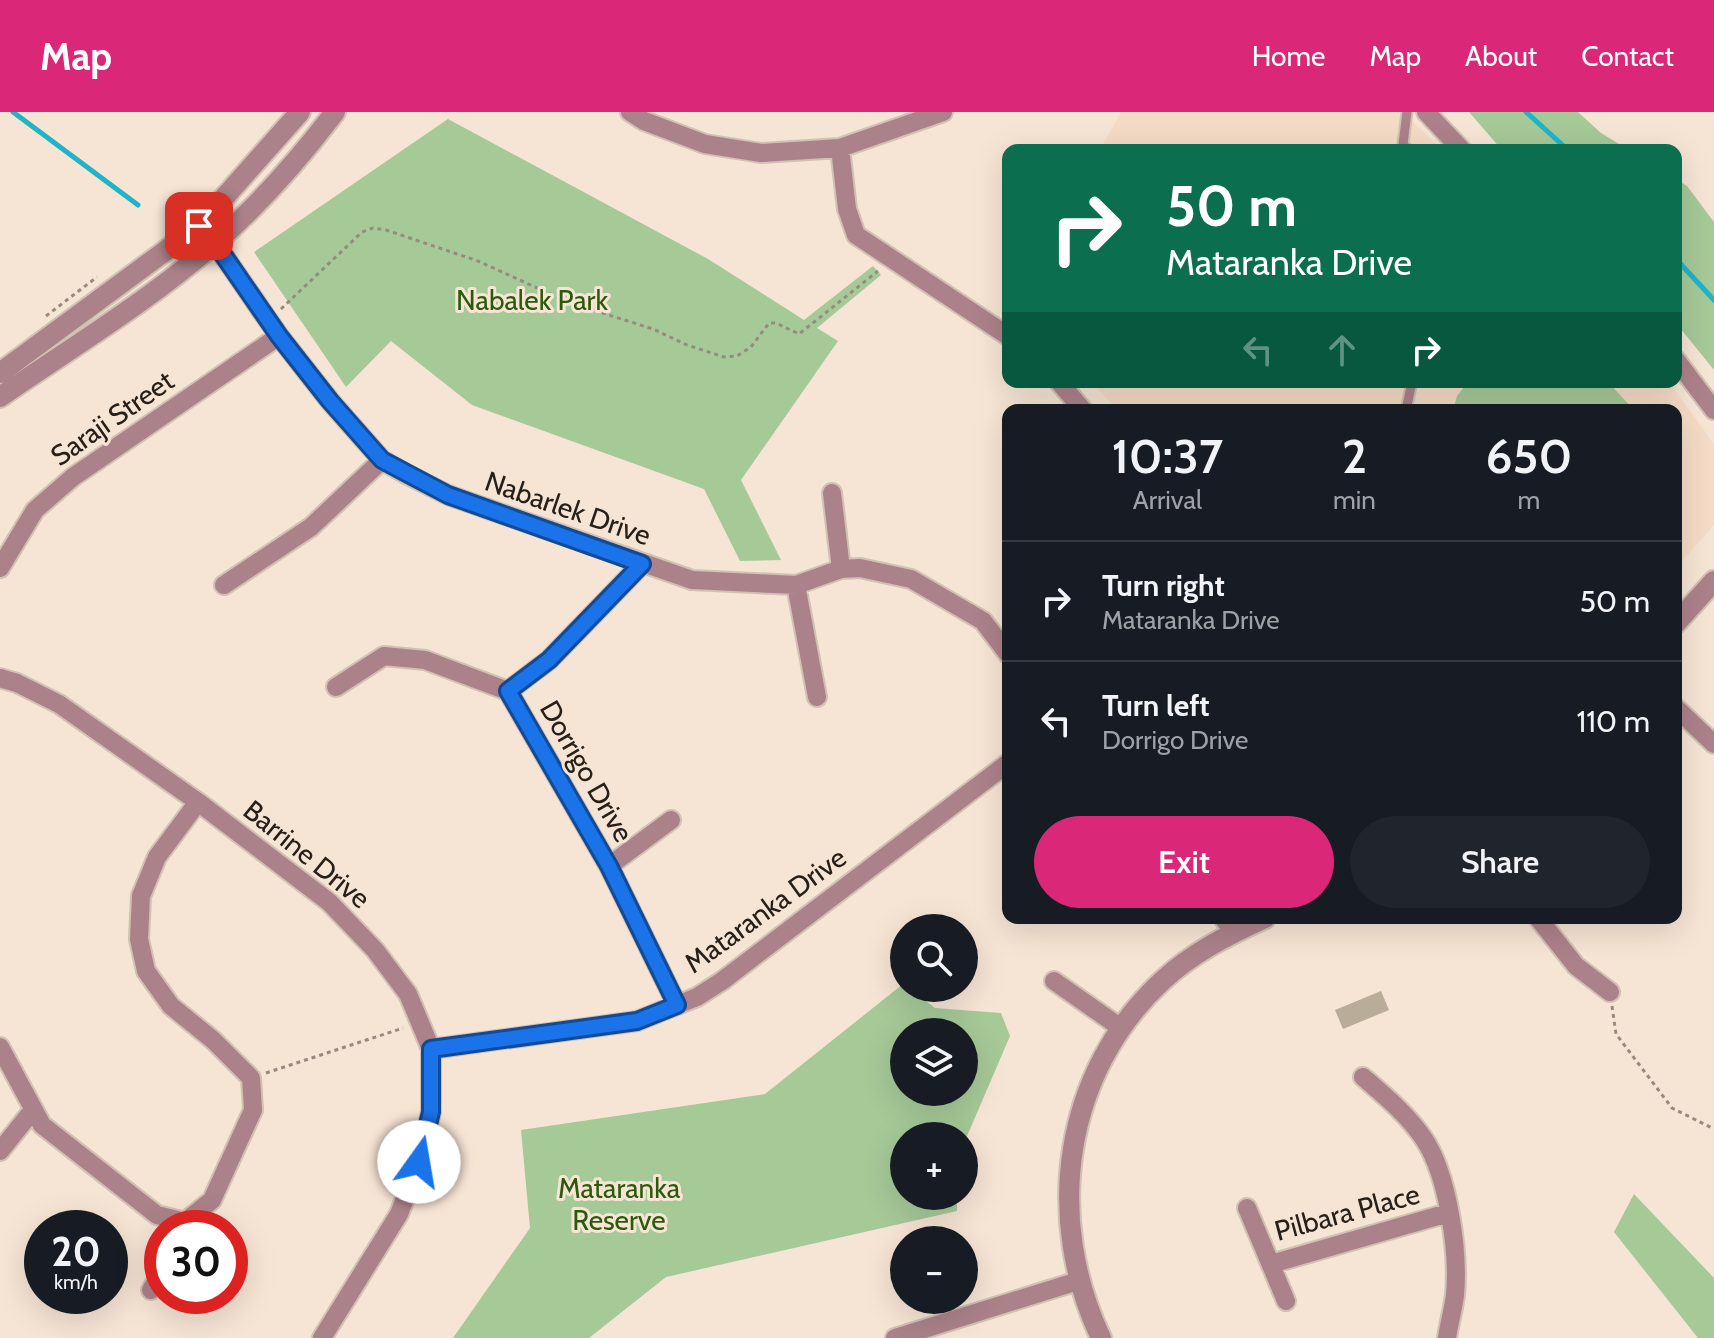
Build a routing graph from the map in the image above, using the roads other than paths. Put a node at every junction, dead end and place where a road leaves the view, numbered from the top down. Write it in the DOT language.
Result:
graph roads {
  1 [pos="300,112"];
  2 [pos="335,112"];
  3 [pos="630,112"];
  4 [pos="943,112"];
  5 [pos="1407,112"];
  6 [pos="1426,112"];
  7 [pos="1403,144"];
  8 [pos="1456,144"];
  9 [pos="840,148"];
  10 [pos="199,226"];
  11 [pos="215,243"];
  12 [pos="274,328"];
  13 [pos="1002,332"];
  14 [pos="1682,368"];
  15 [pos="0,373"];
  16 [pos="1064,388"];
  17 [pos="0,397"];
  18 [pos="1078,404"];
  19 [pos="1714,410"];
  20 [pos="382,460"];
  21 [pos="832,493"];
  22 [pos="642,564"];
  23 [pos="0,568"];
  24 [pos="841,569"];
  25 [pos="1714,581"];
  26 [pos="224,585"];
  27 [pos="796,585"];
  28 [pos="1682,616"];
  29 [pos="1002,646"];
  30 [pos="0,678"];
  31 [pos="336,687"];
  32 [pos="508,691"];
  33 [pos="817,697"];
  34 [pos="1682,714"];
  35 [pos="1714,744"];
  36 [pos="1002,768"];
  37 [pos="198,802"];
  38 [pos="671,820"];
  39 [pos="609,866"];
  40 [pos="1543,924"];
  41 [pos="1228,925"];
  42 [pos="1054,981"];
  43 [pos="1610,992"];
  44 [pos="677,1005"];
  45 [pos="1121,1028"];
  46 [pos="0,1047"];
  47 [pos="431,1049"];
  48 [pos="1363,1077"];
  49 [pos="33,1110"];
  50 [pos="0,1151"];
  51 [pos="1247,1208"];
  52 [pos="151,1210"];
  53 [pos="201,1210"];
  54 [pos="1448,1213"];
  55 [pos="1271,1264"];
  56 [pos="1078,1281"];
  57 [pos="1286,1301"];
  58 [pos="322,1338"];
  59 [pos="895,1338"];
  60 [pos="1101,1338"];
  61 [pos="1447,1338"];
  1 -- 10 [label="street"];
  2 -- 11 [label="street"];
  3 -- 9 [label="street"];
  4 -- 9 [label="street"];
  5 -- 7 [label="lane"];
  6 -- 8 [label="street"];
  9 -- 13 [label="street"];
  10 -- 11 [label="street, Nabarlek Drive"];
  10 -- 15 [label="street"];
  11 -- 12 [label="street, Nabarlek Drive"];
  11 -- 17 [label="street"];
  12 -- 20 [label="street, Nabarlek Drive"];
  12 -- 23 [label="street, Saraji Street"];
  14 -- 19 [label="street"];
  16 -- 18 [label="street"];
  20 -- 22 [label="street, Nabarlek Drive"];
  20 -- 26 [label="street"];
  21 -- 24 [label="street"];
  22 -- 27 [label="street, Nabarlek Drive"];
  22 -- 32 [label="street"];
  24 -- 27 [label="street, Nabarlek Drive"];
  24 -- 29 [label="street, Nabarlek Drive"];
  25 -- 28 [label="street"];
  27 -- 33 [label="street"];
  30 -- 37 [label="street, Barrine Drive"];
  31 -- 32 [label="street, Dorrigo Drive"];
  32 -- 39 [label="street, Dorrigo Drive"];
  34 -- 35 [label="street"];
  36 -- 44 [label="street, Mataranka Drive"];
  37 -- 47 [label="street, Barrine Drive"];
  37 -- 53 [label="street"];
  38 -- 39 [label="street"];
  39 -- 44 [label="street, Dorrigo Drive"];
  40 -- 43 [label="street"];
  41 -- 45 [label="street"];
  42 -- 45 [label="street"];
  44 -- 47 [label="street, Mataranka Drive"];
  45 -- 56 [label="street"];
  46 -- 49 [label="street"];
  47 -- 58 [label="street, Barrine Drive"];
  48 -- 54 [label="street"];
  49 -- 50 [label="street"];
  49 -- 52 [label="street"];
  51 -- 55 [label="street, Pilbara Place"];
  54 -- 55 [label="street, Pilbara Place"];
  54 -- 61 [label="street"];
  55 -- 57 [label="street"];
  56 -- 59 [label="street"];
  56 -- 60 [label="street"];
}
